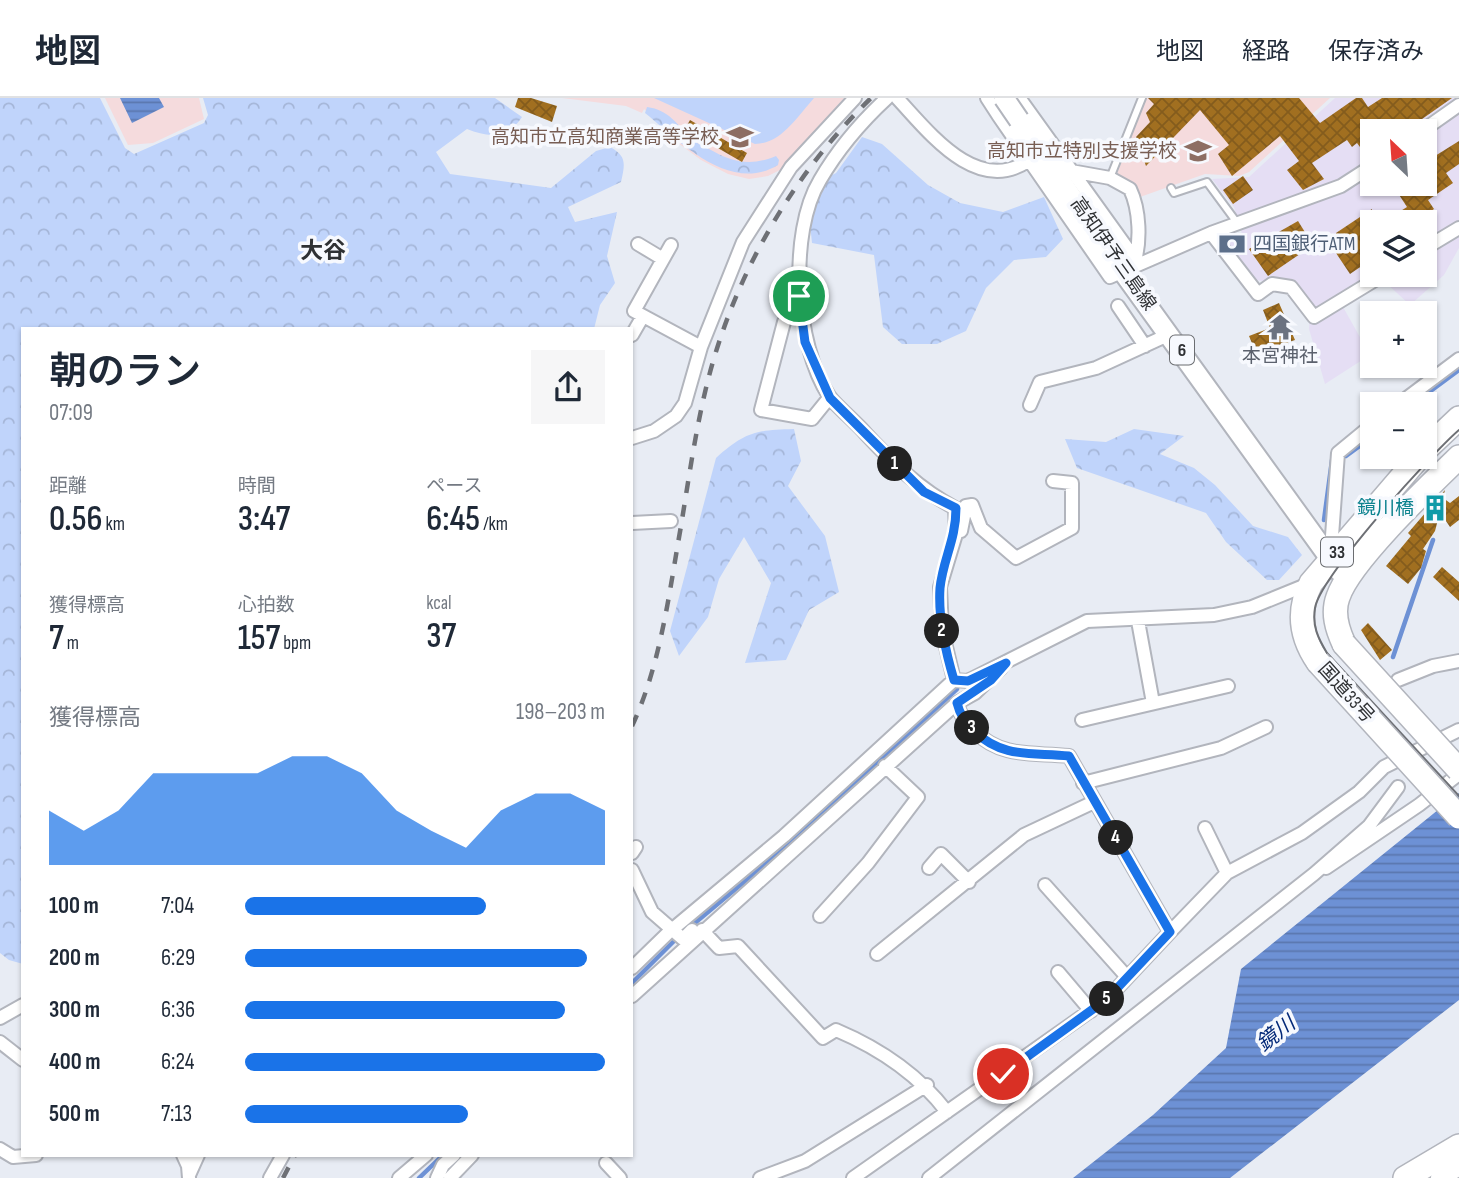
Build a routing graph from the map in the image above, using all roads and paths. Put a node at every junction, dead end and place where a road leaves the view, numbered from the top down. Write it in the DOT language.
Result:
graph roads {
  1 [pos="855,98"];
  2 [pos="887,98"];
  3 [pos="897,98"];
  4 [pos="987,98"];
  5 [pos="1020,98"];
  6 [pos="1142,98"];
  7 [pos="1459,105"];
  8 [pos="1001,106"];
  9 [pos="1437,120"];
  10 [pos="1029,160"];
  11 [pos="1071,171"];
  12 [pos="1360,174"];
  13 [pos="1110,178"];
  14 [pos="1171,188"];
  15 [pos="1238,224"];
  16 [pos="1459,228"];
  17 [pos="1212,233"];
  18 [pos="1437,241"];
  19 [pos="638,244"];
  20 [pos="671,246"];
  21 [pos="663,259"];
  22 [pos="1130,266"];
  23 [pos="1363,287"];
  24 [pos="799,296"];
  25 [pos="1118,306"];
  26 [pos="643,316"];
  27 [pos="633,333"];
  28 [pos="1170,334"];
  29 [pos="1145,346"];
  30 [pos="701,347"];
  31 [pos="1459,359"];
  32 [pos="1415,392"];
  33 [pos="830,398"];
  34 [pos="1030,405"];
  35 [pos="1459,418"];
  36 [pos="1360,434"];
  37 [pos="633,438"];
  38 [pos="1437,439"];
  39 [pos="1459,457"];
  40 [pos="1409,469"];
  41 [pos="1053,481"];
  42 [pos="671,521"];
  43 [pos="633,523"];
  44 [pos="1336,554"];
  45 [pos="944,571"];
  46 [pos="1346,580"];
  47 [pos="1311,583"];
  48 [pos="1138,621"];
  49 [pos="1459,662"];
  50 [pos="1006,663"];
  51 [pos="954,680"];
  52 [pos="1398,680"];
  53 [pos="1228,686"];
  54 [pos="957,703"];
  55 [pos="1153,703"];
  56 [pos="1082,720"];
  57 [pos="1266,727"];
  58 [pos="1459,730"];
  59 [pos="886,766"];
  60 [pos="1459,772"];
  61 [pos="1083,783"];
  62 [pos="1398,787"];
  63 [pos="1094,802"];
  64 [pos="1459,817"];
  65 [pos="1205,828"];
  66 [pos="929,868"];
  67 [pos="633,872"];
  68 [pos="1227,873"];
  69 [pos="1314,874"];
  70 [pos="969,881"];
  71 [pos="1045,885"];
  72 [pos="725,910"];
  73 [pos="820,916"];
  74 [pos="702,930"];
  75 [pos="1170,932"];
  76 [pos="678,934"];
  77 [pos="877,954"];
  78 [pos="633,967"];
  79 [pos="1058,972"];
  80 [pos="1127,977"];
  81 [pos="633,995"];
  82 [pos="21,1006"];
  83 [pos="1091,1012"];
  84 [pos="0,1018"];
  85 [pos="0,1042"];
  86 [pos="21,1058"];
  87 [pos="926,1085"];
  88 [pos="947,1112"];
  89 [pos="1459,1146"];
  90 [pos="0,1149"];
  91 [pos="21,1156"];
  92 [pos="184,1157"];
  93 [pos="197,1157"];
  94 [pos="282,1157"];
  95 [pos="470,1157"];
  96 [pos="411,1159"];
  97 [pos="440,1161"];
  98 [pos="606,1163"];
  99 [pos="1459,1166"];
  100 [pos="189,1176"];
  101 [pos="270,1178"];
  102 [pos="399,1178"];
  103 [pos="437,1178"];
  104 [pos="450,1178"];
  105 [pos="620,1178"];
  106 [pos="760,1178"];
  107 [pos="853,1178"];
  108 [pos="929,1178"];
  109 [pos="1405,1178"];
  110 [pos="1440,1178"];
  1 -- 30 [label="street"];
  2 -- 24 [label="street"];
  3 -- 10 [label="street"];
  4 -- 8 [label="street"];
  5 -- 8 [label="street"];
  5 -- 11 [label="street"];
  6 -- 13 [label="lane"];
  7 -- 9 [label="street"];
  8 -- 10 [label="street"];
  8 -- 22 [label="main road, 高知伊予三島線 / 6, bridge"];
  10 -- 22 [label="street"];
  11 -- 13 [label="street"];
  11 -- 22 [label="street"];
  12 -- 15 [label="street"];
  13 -- 22 [label="street"];
  14 -- 15 [label="lane"];
  15 -- 17 [label="street"];
  16 -- 18 [label="street"];
  17 -- 22 [label="street"];
  17 -- 23 [label="street"];
  19 -- 21 [label="street"];
  20 -- 21 [label="street"];
  21 -- 26 [label="street"];
  22 -- 28 [label="main road, 高知伊予三島線 / 6"];
  24 -- 33 [label="street"];
  24 -- 33 [label="street"];
  25 -- 29 [label="street"];
  26 -- 27 [label="street"];
  26 -- 30 [label="street"];
  28 -- 29 [label="street"];
  28 -- 44 [label="main road, 高知伊予三島線 / 6"];
  29 -- 34 [label="street"];
  30 -- 37 [label="street"];
  31 -- 32 [label="street"];
  33 -- 45 [label="street"];
  35 -- 38 [label="highway"];
  36 -- 44 [label="street"];
  39 -- 46 [label="highway, 国道33号 / 33"];
  40 -- 44 [label="highway, 国道33号 / 33"];
  41 -- 45 [label="street"];
  42 -- 43 [label="street"];
  44 -- 46 [label="main road, 高知伊予三島線 / 6"];
  44 -- 47 [label="highway, 国道33号 / 33"];
  45 -- 51 [label="street"];
  46 -- 60 [label="highway, 国道33号 / 33, bridge"];
  47 -- 48 [label="street"];
  47 -- 64 [label="highway, 国道33号 / 33, bridge"];
  48 -- 50 [label="street"];
  48 -- 55 [label="street"];
  49 -- 52 [label="street"];
  50 -- 51 [label="street"];
  50 -- 54 [label="street"];
  51 -- 76 [label="street"];
  53 -- 55 [label="street"];
  54 -- 59 [label="street"];
  54 -- 61 [label="street"];
  55 -- 56 [label="street"];
  57 -- 61 [label="street"];
  58 -- 68 [label="street"];
  59 -- 72 [label="street"];
  59 -- 73 [label="street"];
  60 -- 69 [label="street"];
  61 -- 63 [label="street"];
  62 -- 69 [label="street"];
  63 -- 70 [label="street"];
  63 -- 75 [label="street"];
  65 -- 68 [label="street"];
  66 -- 70 [label="street"];
  67 -- 76 [label="street"];
  68 -- 75 [label="street"];
  69 -- 108 [label="street"];
  70 -- 77 [label="street"];
  71 -- 80 [label="street"];
  72 -- 74 [label="street"];
  72 -- 76 [label="street"];
  74 -- 81 [label="street"];
  74 -- 87 [label="street"];
  75 -- 80 [label="street"];
  76 -- 78 [label="street"];
  79 -- 83 [label="street"];
  80 -- 83 [label="street"];
  82 -- 84 [label="street"];
  83 -- 88 [label="street"];
  85 -- 86 [label="street"];
  87 -- 88 [label="street"];
  87 -- 106 [label="street"];
  88 -- 107 [label="street"];
  89 -- 109 [label="highway"];
  90 -- 91 [label="street"];
  92 -- 100 [label="street"];
  93 -- 100 [label="street"];
  94 -- 101 [label="street"];
  95 -- 104 [label="street"];
  96 -- 102 [label="street"];
  97 -- 103 [label="street"];
  98 -- 105 [label="street"];
  99 -- 110 [label="main road"];
}
